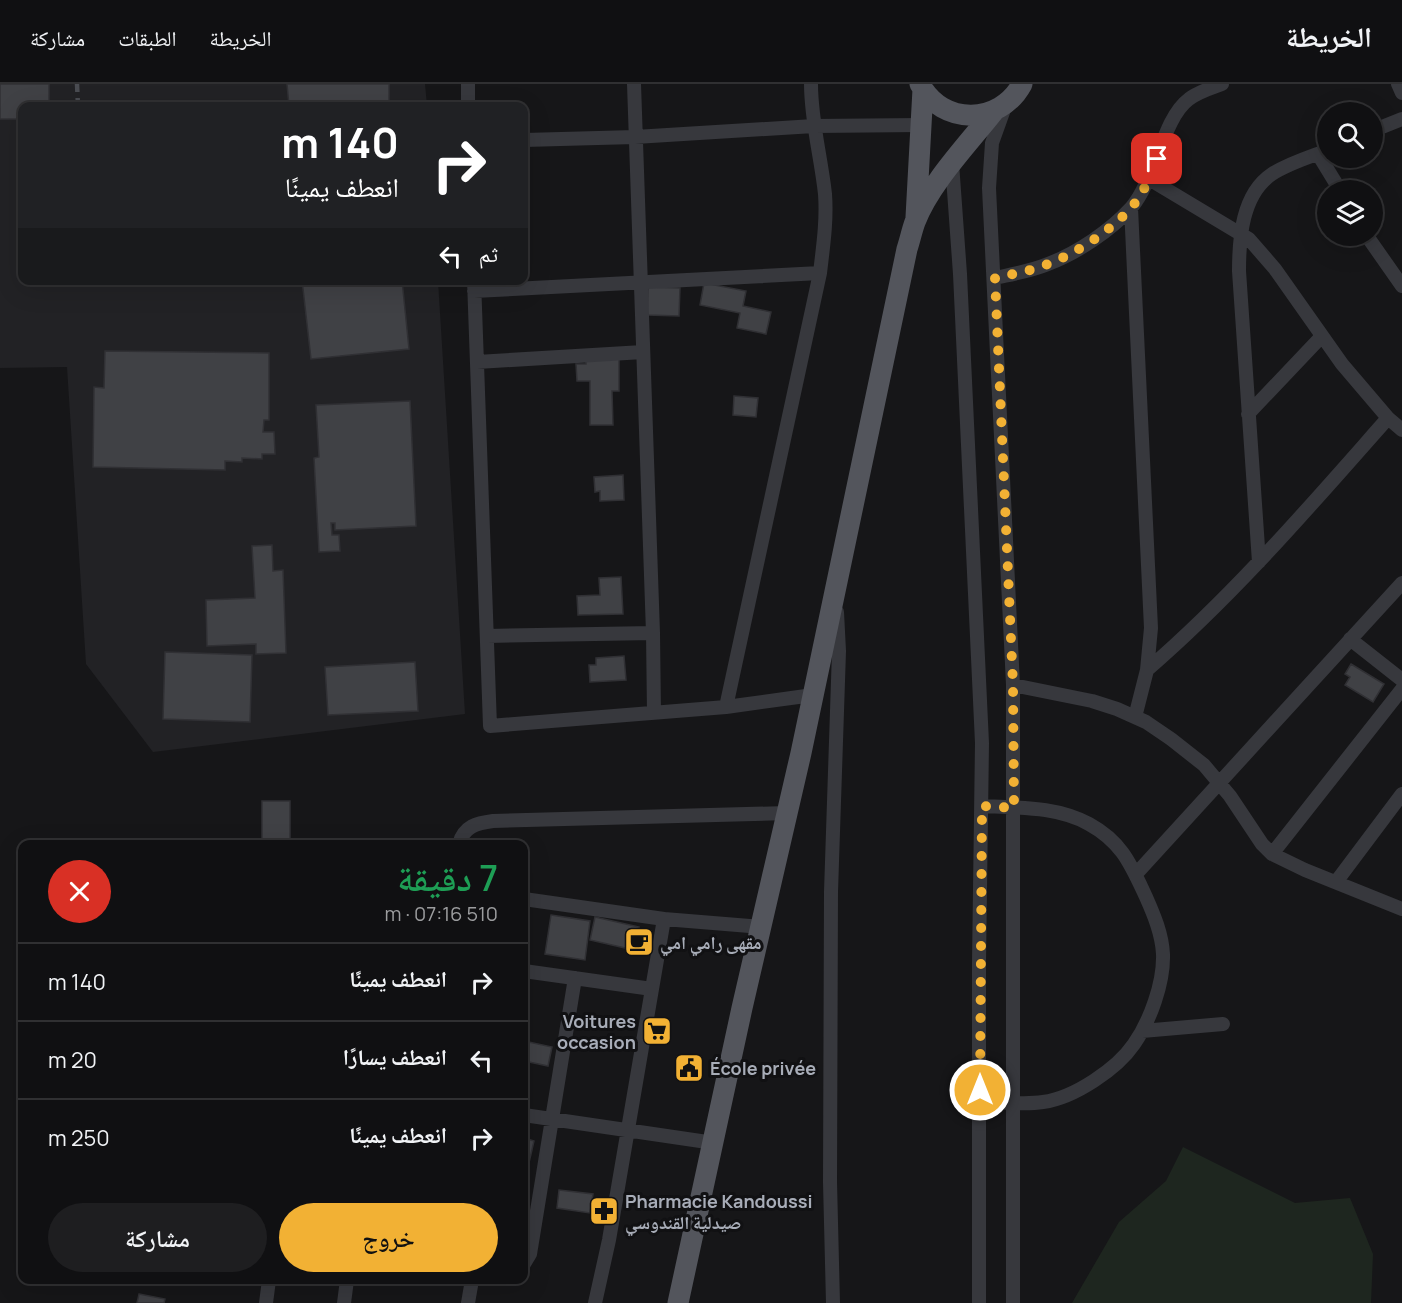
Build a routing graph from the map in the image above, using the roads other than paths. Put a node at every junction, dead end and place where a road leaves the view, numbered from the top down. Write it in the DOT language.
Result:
graph roads {
  1 [pos="468,84"];
  2 [pos="634,84"];
  3 [pos="810,84"];
  4 [pos="1022,84"];
  5 [pos="1222,84"];
  6 [pos="1398,84"];
  7 [pos="922,86"];
  8 [pos="1402,93"];
  9 [pos="468,102"];
  10 [pos="1000,107"];
  11 [pos="1402,119"];
  12 [pos="921,125"];
  13 [pos="814,126"];
  14 [pos="1383,127"];
  15 [pos="635,137"];
  16 [pos="528,140"];
  17 [pos="1317,154"];
  18 [pos="952,164"];
  19 [pos="1149,179"];
  20 [pos="1131,207"];
  21 [pos="916,221"];
  22 [pos="1240,232"];
  23 [pos="1374,246"];
  24 [pos="820,273"];
  25 [pos="995,278"];
  26 [pos="640,281"];
  27 [pos="528,284"];
  28 [pos="507,285"];
  29 [pos="474,286"];
  30 [pos="1402,286"];
  31 [pos="1322,336"];
  32 [pos="643,352"];
  33 [pos="477,362"];
  34 [pos="1248,414"];
  35 [pos="1388,418"];
  36 [pos="1402,430"];
  37 [pos="1259,562"];
  38 [pos="836,586"];
  39 [pos="1401,587"];
  40 [pos="653,633"];
  41 [pos="487,636"];
  42 [pos="1350,639"];
  43 [pos="1147,670"];
  44 [pos="1402,680"];
  45 [pos="1013,685"];
  46 [pos="1402,688"];
  47 [pos="813,695"];
  48 [pos="726,707"];
  49 [pos="654,713"];
  50 [pos="1135,717"];
  51 [pos="1219,783"];
  52 [pos="1402,794"];
  53 [pos="982,806"];
  54 [pos="1014,808"];
  55 [pos="787,813"];
  56 [pos="460,840"];
  57 [pos="1272,854"];
  58 [pos="1136,874"];
  59 [pos="1336,882"];
  60 [pos="528,900"];
  61 [pos="1401,906"];
  62 [pos="664,919"];
  63 [pos="762,927"];
  64 [pos="528,972"];
  65 [pos="575,978"];
  66 [pos="652,989"];
  67 [pos="1223,1024"];
  68 [pos="1142,1031"];
  69 [pos="980,1101"];
  70 [pos="1013,1103"];
  71 [pos="528,1116"];
  72 [pos="551,1119"];
  73 [pos="627,1131"];
  74 [pos="714,1143"];
  75 [pos="528,1257"];
  76 [pos="268,1284"];
  77 [pos="346,1284"];
  78 [pos="471,1284"];
  79 [pos="266,1303"];
  80 [pos="344,1303"];
  81 [pos="468,1303"];
  82 [pos="595,1303"];
  83 [pos="678,1303"];
  84 [pos="833,1303"];
  85 [pos="979,1303"];
  86 [pos="1013,1303"];
  1 -- 9 [label="street"];
  2 -- 15 [label="street"];
  3 -- 13 [label="street"];
  4 -- 10 [label="main road"];
  5 -- 19 [label="street"];
  6 -- 8 [label="street"];
  7 -- 10 [label="main road"];
  7 -- 12 [label="main road"];
  10 -- 18 [label="main road"];
  10 -- 25 [label="street"];
  11 -- 14 [label="street"];
  12 -- 13 [label="street"];
  12 -- 21 [label="main road"];
  13 -- 15 [label="street"];
  13 -- 24 [label="street"];
  15 -- 16 [label="street"];
  15 -- 26 [label="street"];
  17 -- 22 [label="street"];
  18 -- 21 [label="main road"];
  18 -- 53 [label="street"];
  19 -- 20 [label="street"];
  19 -- 22 [label="street"];
  20 -- 25 [label="street"];
  20 -- 43 [label="street"];
  21 -- 38 [label="main road"];
  22 -- 31 [label="street"];
  22 -- 34 [label="street"];
  23 -- 30 [label="street"];
  24 -- 26 [label="street"];
  24 -- 48 [label="street"];
  25 -- 45 [label="street"];
  26 -- 27 [label="street"];
  26 -- 32 [label="street"];
  28 -- 29 [label="street"];
  29 -- 33 [label="street"];
  31 -- 34 [label="street"];
  31 -- 35 [label="street"];
  32 -- 33 [label="street"];
  32 -- 40 [label="street"];
  33 -- 41 [label="street"];
  34 -- 37 [label="street"];
  35 -- 36 [label="street"];
  35 -- 37 [label="street"];
  37 -- 43 [label="street"];
  38 -- 47 [label="main road"];
  38 -- 84 [label="street"];
  39 -- 42 [label="street"];
  40 -- 41 [label="street"];
  40 -- 49 [label="street"];
  41 -- 49 [label="street"];
  42 -- 44 [label="street"];
  42 -- 51 [label="street"];
  43 -- 50 [label="street"];
  45 -- 50 [label="street"];
  45 -- 54 [label="street"];
  46 -- 57 [label="street"];
  47 -- 48 [label="street"];
  47 -- 55 [label="main road"];
  48 -- 49 [label="street"];
  50 -- 51 [label="street"];
  51 -- 57 [label="street"];
  51 -- 58 [label="street"];
  52 -- 59 [label="street"];
  53 -- 54 [label="street"];
  53 -- 69 [label="street"];
  54 -- 58 [label="street"];
  54 -- 70 [label="street"];
  55 -- 56 [label="street"];
  55 -- 63 [label="main road"];
  57 -- 59 [label="street"];
  58 -- 68 [label="street"];
  59 -- 61 [label="street"];
  60 -- 62 [label="street"];
  62 -- 63 [label="street"];
  62 -- 66 [label="street"];
  63 -- 74 [label="main road"];
  64 -- 65 [label="street"];
  65 -- 66 [label="street"];
  65 -- 72 [label="street"];
  66 -- 73 [label="street"];
  67 -- 68 [label="street"];
  68 -- 70 [label="street"];
  69 -- 70 [label="street"];
  69 -- 85 [label="street"];
  70 -- 86 [label="street"];
  71 -- 72 [label="street"];
  72 -- 73 [label="street"];
  72 -- 75 [label="street"];
  73 -- 74 [label="street"];
  73 -- 82 [label="street"];
  74 -- 83 [label="main road"];
  76 -- 79 [label="street"];
  77 -- 80 [label="street"];
  78 -- 81 [label="street"];
}
